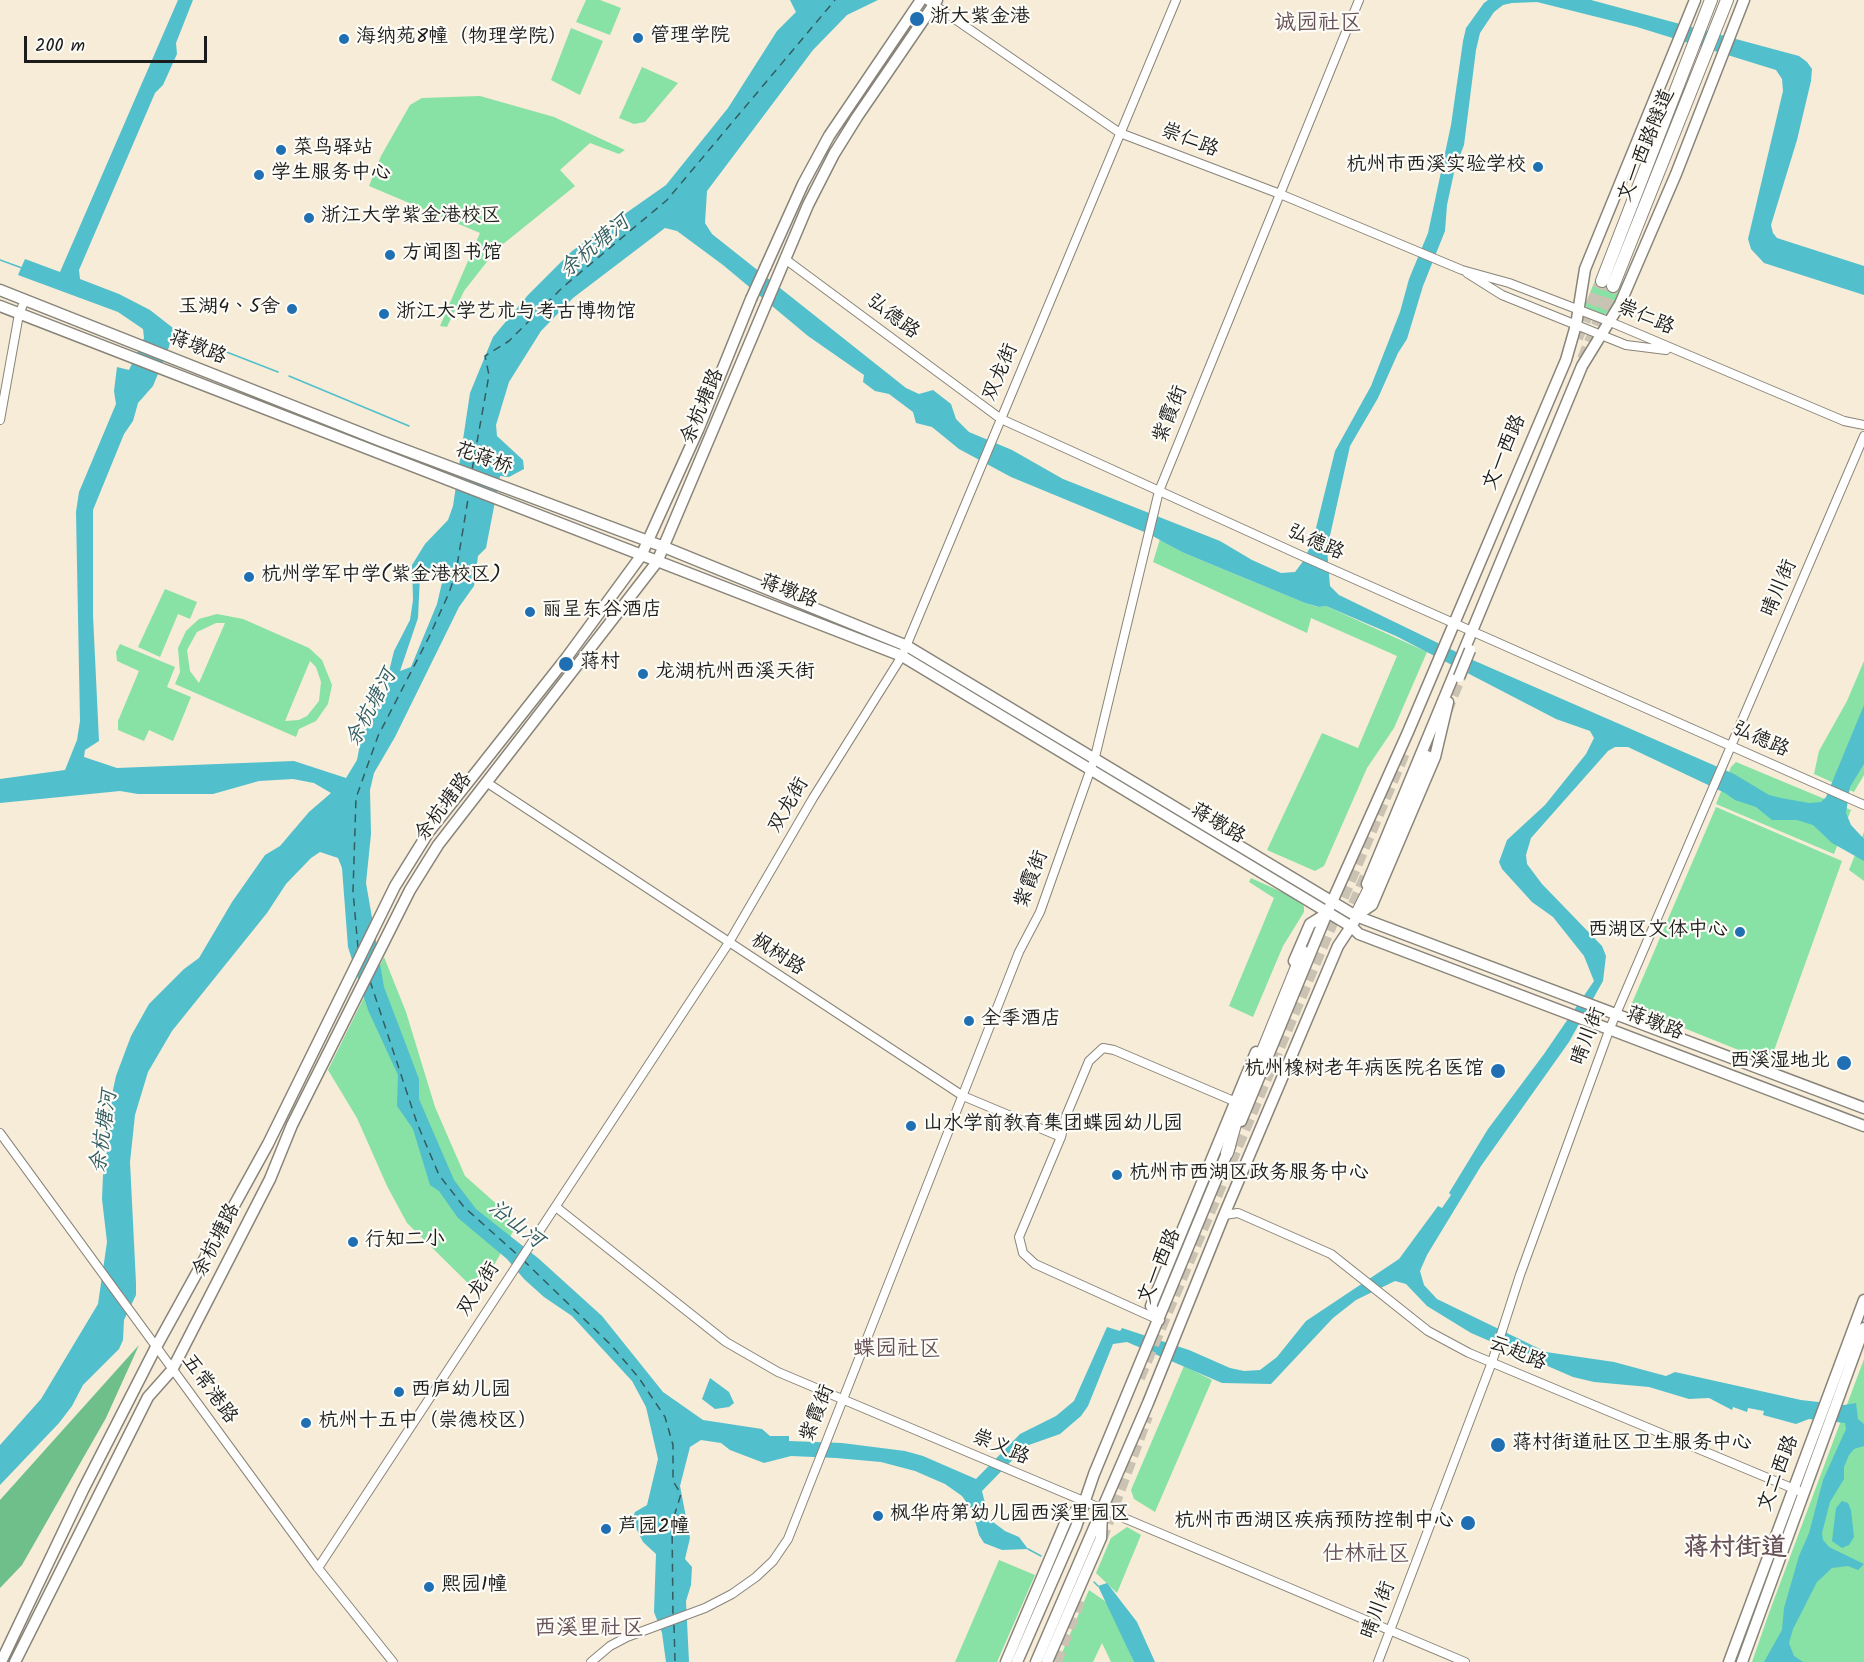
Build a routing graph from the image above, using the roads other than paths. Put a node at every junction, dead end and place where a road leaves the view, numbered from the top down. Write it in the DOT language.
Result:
graph roads {
  1 [pos="921,0"];
  2 [pos="1176,0"];
  3 [pos="1359,0"];
  4 [pos="1695,0"];
  5 [pos="1709,0"];
  6 [pos="1731,0"];
  7 [pos="1744,0"];
  8 [pos="933,2"];
  9 [pos="1120,133"];
  10 [pos="1280,194"];
  11 [pos="785,259"];
  12 [pos="1462,270"];
  13 [pos="0,290"];
  14 [pos="24,300"];
  15 [pos="0,306"];
  16 [pos="1578,309"];
  17 [pos="19,314"];
  18 [pos="1608,321"];
  19 [pos="1576,325"];
  20 [pos="1599,334"];
  21 [pos="1678,352"];
  22 [pos="1001,419"];
  23 [pos="0,420"];
  24 [pos="1864,424"];
  25 [pos="1864,436"];
  26 [pos="378,446"];
  27 [pos="1159,491"];
  28 [pos="572,512"];
  29 [pos="565,525"];
  30 [pos="650,542"];
  31 [pos="664,547"];
  32 [pos="641,556"];
  33 [pos="657,562"];
  34 [pos="1455,623"];
  35 [pos="1473,630"];
  36 [pos="907,646"];
  37 [pos="902,656"];
  38 [pos="1732,747"];
  39 [pos="1095,757"];
  40 [pos="1427,757"];
  41 [pos="1090,771"];
  42 [pos="486,782"];
  43 [pos="1864,805"];
  44 [pos="1329,908"];
  45 [pos="1354,921"];
  46 [pos="728,944"];
  47 [pos="1304,952"];
  48 [pos="1616,1016"];
  49 [pos="1611,1028"];
  50 [pos="963,1096"];
  51 [pos="1236,1102"];
  52 [pos="1864,1108"];
  53 [pos="1864,1126"];
  54 [pos="0,1134"];
  55 [pos="1062,1137"];
  56 [pos="1227,1153"];
  57 [pos="1205,1176"];
  58 [pos="1230,1200"];
  59 [pos="556,1207"];
  60 [pos="1238,1213"];
  61 [pos="1224,1215"];
  62 [pos="1196,1230"];
  63 [pos="1864,1300"];
  64 [pos="1159,1320"];
  65 [pos="1864,1328"];
  66 [pos="156,1347"];
  67 [pos="1492,1362"];
  68 [pos="172,1370"];
  69 [pos="843,1399"];
  70 [pos="1833,1399"];
  71 [pos="1798,1491"];
  72 [pos="1085,1501"];
  73 [pos="1103,1509"];
  74 [pos="318,1568"];
  75 [pos="1392,1629"];
  76 [pos="1,1662"];
  77 [pos="15,1662"];
  78 [pos="393,1662"];
  79 [pos="591,1662"];
  80 [pos="1006,1662"];
  81 [pos="1017,1662"];
  82 [pos="1036,1662"];
  83 [pos="1047,1662"];
  84 [pos="1378,1662"];
  85 [pos="1465,1662"];
  86 [pos="1729,1662"];
  87 [pos="1742,1662"];
  1 -- 30 [label="main road, 余杭塘路, bridge"];
  2 -- 9 [label="street, 双龙街"];
  3 -- 10 [label="street, 紫霞街"];
  4 -- 16 [label="main road, 文一西路"];
  5 -- 6 [label="highway, 文一西路隧道"];
  7 -- 18 [label="main road, 文一西路"];
  8 -- 9 [label="street, 崇仁路"];
  8 -- 11 [label="main road, 余杭塘路"];
  9 -- 10 [label="street, 崇仁路"];
  9 -- 22 [label="street, 双龙街"];
  10 -- 12 [label="street, 崇仁路"];
  10 -- 27 [label="street, 紫霞街"];
  11 -- 22 [label="street, 弘德路"];
  11 -- 31 [label="main road, 余杭塘路"];
  12 -- 16 [label="street, 崇仁路"];
  12 -- 19 [label="street, 崇仁路"];
  13 -- 14 [label="main road, 蒋墩路"];
  14 -- 17 [label="street"];
  14 -- 26 [label="main road, 蒋墩路"];
  15 -- 17 [label="main road, 蒋墩路"];
  16 -- 18 [label="street, 崇仁路"];
  16 -- 19 [label="main road, 文一西路"];
  17 -- 23 [label="street"];
  17 -- 26 [label="main road, 蒋墩路"];
  18 -- 20 [label="main road, 文一西路"];
  18 -- 21 [label="street, 崇仁路"];
  19 -- 20 [label="street, 崇仁路"];
  19 -- 34 [label="main road, 文一西路"];
  20 -- 21 [label="street, 崇仁路"];
  20 -- 35 [label="main road, 文一西路"];
  21 -- 24 [label="street, 崇仁路"];
  22 -- 27 [label="street, 弘德路"];
  22 -- 36 [label="street, 双龙街"];
  25 -- 38 [label="street, 晴川街"];
  26 -- 28 [label="main road, 花蒋桥"];
  26 -- 29 [label="main road, 花蒋桥"];
  27 -- 34 [label="street, 弘德路"];
  27 -- 39 [label="street, 紫霞街"];
  28 -- 30 [label="main road, 蒋墩路"];
  29 -- 32 [label="main road, 蒋墩路"];
  30 -- 31 [label="main road, 蒋墩路"];
  30 -- 32 [label="main road, 余杭塘路"];
  31 -- 33 [label="main road, 余杭塘路"];
  31 -- 36 [label="main road, 蒋墩路"];
  32 -- 33 [label="main road, 蒋墩路"];
  32 -- 66 [label="main road, 余杭塘路"];
  33 -- 37 [label="main road, 蒋墩路"];
  33 -- 42 [label="main road, 余杭塘路"];
  34 -- 35 [label="street, 弘德路"];
  34 -- 44 [label="main road, 文一西路"];
  35 -- 38 [label="street, 弘德路"];
  35 -- 45 [label="main road, 文一西路, bridge"];
  36 -- 37 [label="street, 双龙街"];
  36 -- 39 [label="main road, 蒋墩路"];
  37 -- 41 [label="main road, 蒋墩路"];
  37 -- 46 [label="street, 双龙街"];
  38 -- 43 [label="street, 弘德路"];
  38 -- 48 [label="street, 晴川街"];
  39 -- 41 [label="street, 紫霞街"];
  39 -- 44 [label="main road, 蒋墩路"];
  40 -- 45 [label="highway"];
  41 -- 44 [label="main road, 蒋墩路"];
  41 -- 50 [label="street, 紫霞街"];
  42 -- 46 [label="street, 枫树路"];
  42 -- 68 [label="main road, 余杭塘路"];
  44 -- 45 [label="main road, 蒋墩路"];
  44 -- 51 [label="main road, 文一西路"];
  44 -- 56 [label="main road, 文一西路"];
  45 -- 48 [label="main road, 蒋墩路"];
  45 -- 49 [label="main road, 蒋墩路"];
  45 -- 58 [label="main road, 文一西路"];
  46 -- 50 [label="street, 枫树路"];
  46 -- 59 [label="street, 双龙街"];
  47 -- 56 [label="highway"];
  48 -- 49 [label="street, 晴川街"];
  48 -- 52 [label="main road, 蒋墩路"];
  49 -- 53 [label="main road, 蒋墩路"];
  49 -- 67 [label="street, 晴川街"];
  50 -- 55 [label="street, 枫树路"];
  50 -- 69 [label="street, 紫霞街"];
  51 -- 55 [label="street"];
  51 -- 57 [label="main road, 文一西路"];
  54 -- 66 [label="street, 五常港路"];
  55 -- 64 [label="street"];
  56 -- 62 [label="main road, 文一西路"];
  57 -- 62 [label="main road"];
  57 -- 64 [label="main road, 文一西路"];
  58 -- 60 [label="street"];
  58 -- 61 [label="main road, 文一西路"];
  59 -- 69 [label="street, 崇义路"];
  59 -- 74 [label="street, 双龙街"];
  60 -- 61 [label="street"];
  60 -- 67 [label="street, 云起路"];
  61 -- 73 [label="main road, 文一西路"];
  62 -- 64 [label="main road, 文一西路"];
  63 -- 70 [label="main road, 文二西路"];
  64 -- 72 [label="main road"];
  65 -- 70 [label="main road, 文二西路"];
  66 -- 68 [label="street, 五常港路"];
  66 -- 76 [label="main road, 余杭塘路"];
  67 -- 71 [label="street, 云起路"];
  67 -- 75 [label="street, 晴川街"];
  68 -- 74 [label="street, 五常港路"];
  68 -- 77 [label="main road, 余杭塘路"];
  69 -- 72 [label="street, 崇义路"];
  69 -- 79 [label="street, 紫霞街"];
  70 -- 71 [label="main road, 文二西路"];
  71 -- 86 [label="main road, 文二西路"];
  71 -- 87 [label="main road, 文二西路"];
  72 -- 73 [label="street, 崇义路"];
  72 -- 80 [label="main road"];
  72 -- 81 [label="main road"];
  73 -- 75 [label="street, 崇义路"];
  73 -- 82 [label="main road"];
  73 -- 83 [label="main road"];
  74 -- 78 [label="street, 五常港路"];
  75 -- 84 [label="street, 晴川街"];
  75 -- 85 [label="street, 崇义路"];
}
